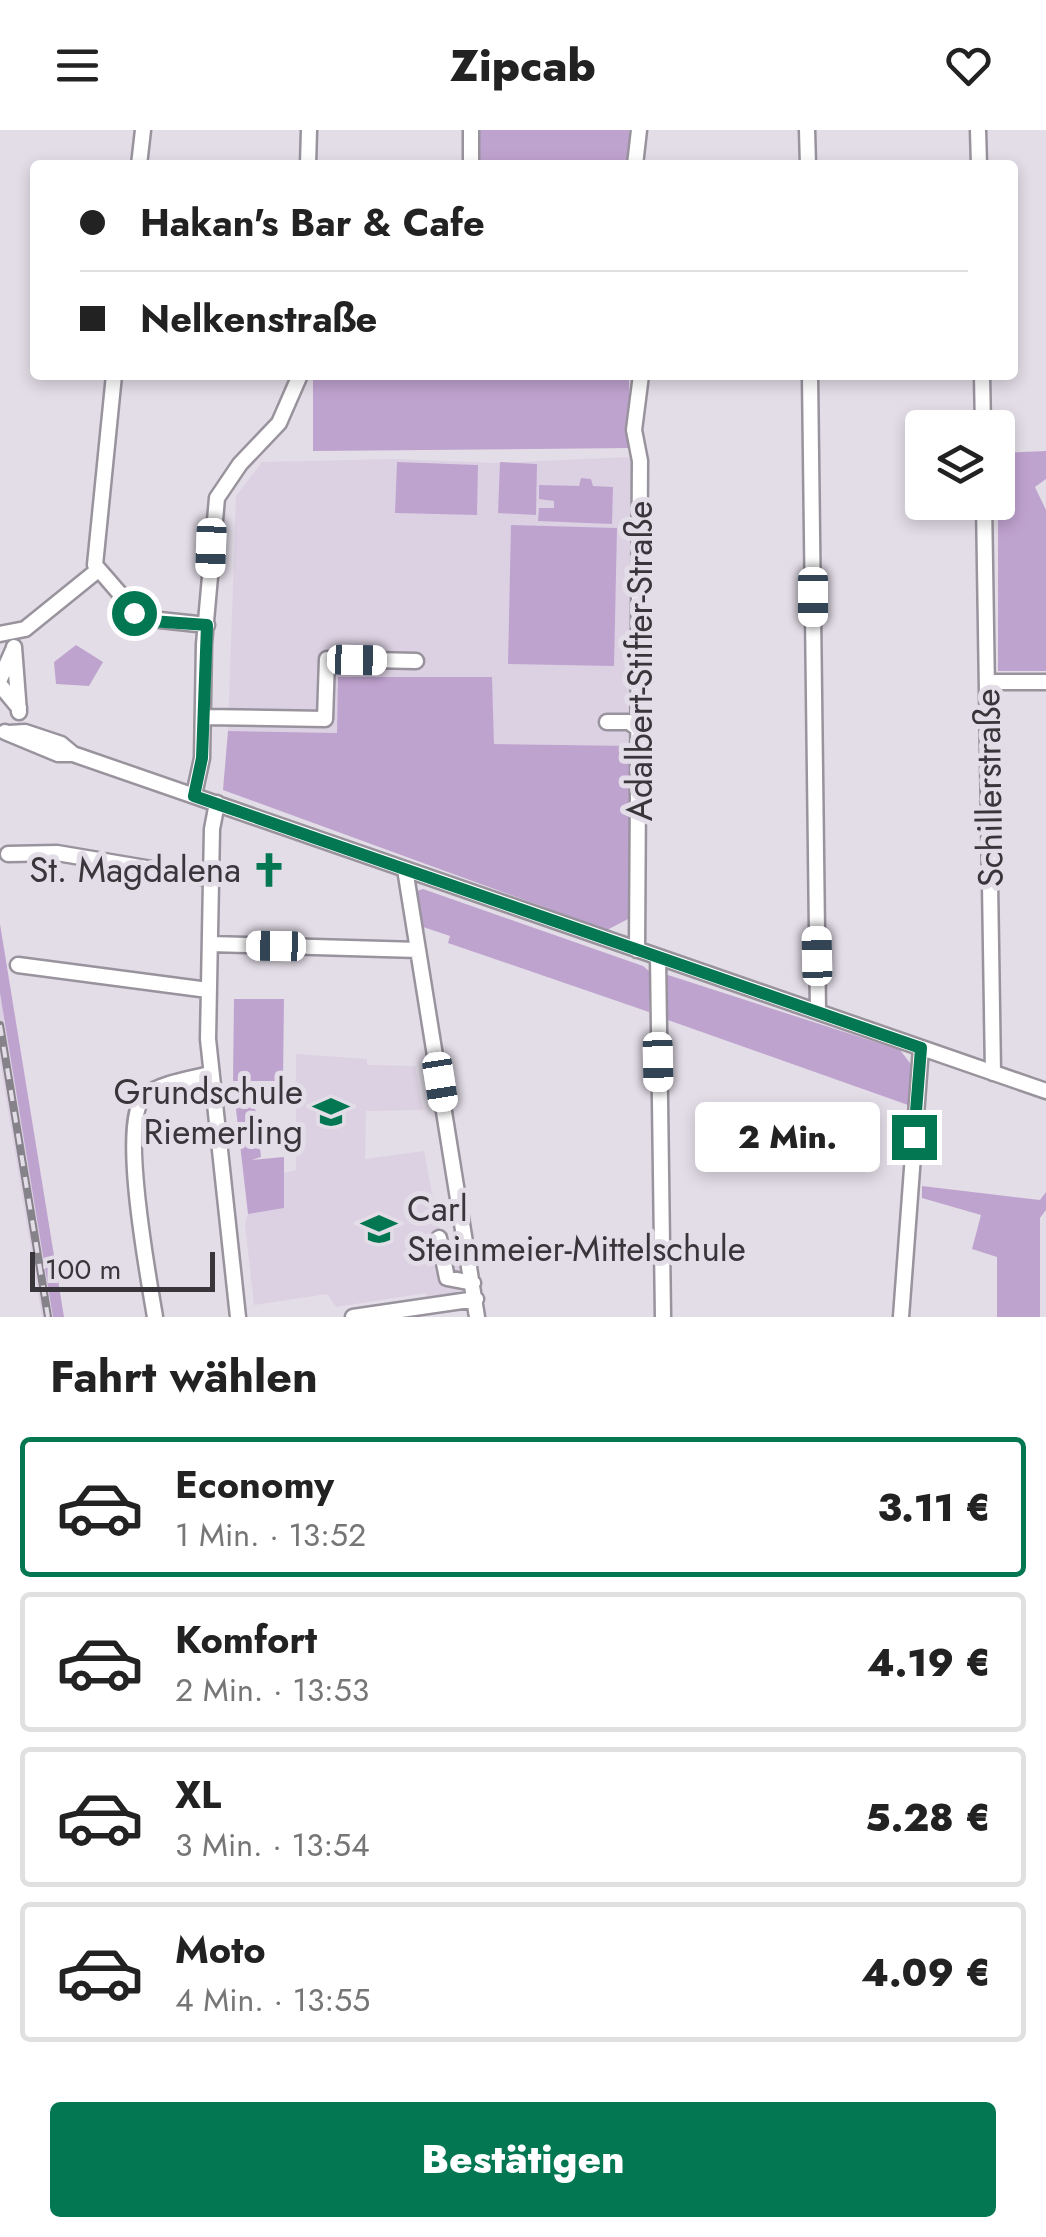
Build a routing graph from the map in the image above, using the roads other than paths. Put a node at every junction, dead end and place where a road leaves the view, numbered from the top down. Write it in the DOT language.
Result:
graph roads {
  1 [pos="143,130"];
  2 [pos="309,130"];
  3 [pos="471,130"];
  4 [pos="640,130"];
  5 [pos="808,130"];
  6 [pos="978,130"];
  7 [pos="140,160"];
  8 [pos="308,160"];
  9 [pos="472,160"];
  10 [pos="637,160"];
  11 [pos="808,160"];
  12 [pos="978,160"];
  13 [pos="113,380"];
  14 [pos="298,380"];
  15 [pos="640,380"];
  16 [pos="810,380"];
  17 [pos="982,380"];
  18 [pos="983,410"];
  19 [pos="984,520"];
  20 [pos="98,570"];
  21 [pos="207,625"];
  22 [pos="4,631"];
  23 [pos="14,647"];
  24 [pos="416,661"];
  25 [pos="0,668"];
  26 [pos="0,682"];
  27 [pos="987,682"];
  28 [pos="1046,682"];
  29 [pos="19,683"];
  30 [pos="204,717"];
  31 [pos="607,722"];
  32 [pos="641,731"];
  33 [pos="4,732"];
  34 [pos="194,796"];
  35 [pos="217,803"];
  36 [pos="8,854"];
  37 [pos="405,869"];
  38 [pos="210,879"];
  39 [pos="210,944"];
  40 [pos="418,950"];
  41 [pos="637,950"];
  42 [pos="658,957"];
  43 [pos="18,965"];
  44 [pos="208,990"];
  45 [pos="818,1012"];
  46 [pos="921,1048"];
  47 [pos="993,1073"];
  48 [pos="210,1074"];
  49 [pos="1046,1091"];
  50 [pos="439,1238"];
  51 [pos="473,1283"];
  52 [pos="476,1299"];
  53 [pos="155,1317"];
  54 [pos="238,1317"];
  55 [pos="353,1317"];
  56 [pos="477,1317"];
  57 [pos="663,1317"];
  58 [pos="901,1317"];
  1 -- 7 [label="street"];
  2 -- 8 [label="street"];
  3 -- 9 [label="street"];
  4 -- 10 [label="street"];
  5 -- 11 [label="street"];
  6 -- 12 [label="street"];
  13 -- 20 [label="street"];
  14 -- 21 [label="street"];
  15 -- 32 [label="street, Adalbert-Stifter-Straße"];
  16 -- 45 [label="street"];
  17 -- 18 [label="street"];
  19 -- 27 [label="street, Schillerstraße"];
  20 -- 21 [label="street"];
  20 -- 22 [label="street"];
  21 -- 30 [label="street"];
  23 -- 25 [label="street"];
  23 -- 26 [label="street"];
  23 -- 29 [label="street"];
  24 -- 30 [label="street"];
  26 -- 29 [label="street"];
  26 -- 29 [label="street"];
  27 -- 28 [label="street"];
  27 -- 47 [label="street, Schillerstraße"];
  30 -- 34 [label="street"];
  31 -- 32 [label="street"];
  32 -- 41 [label="street, Adalbert-Stifter-Straße"];
  33 -- 34 [label="street"];
  34 -- 35 [label="street"];
  35 -- 37 [label="street"];
  35 -- 38 [label="street"];
  36 -- 38 [label="street"];
  37 -- 40 [label="street"];
  37 -- 41 [label="street"];
  38 -- 39 [label="street"];
  39 -- 40 [label="street"];
  39 -- 44 [label="street"];
  40 -- 51 [label="street"];
  41 -- 42 [label="street"];
  42 -- 45 [label="street"];
  42 -- 57 [label="street"];
  43 -- 44 [label="street"];
  44 -- 48 [label="street"];
  45 -- 46 [label="street"];
  46 -- 47 [label="street"];
  46 -- 58 [label="street"];
  47 -- 49 [label="street"];
  48 -- 53 [label="street"];
  48 -- 54 [label="street"];
  50 -- 51 [label="street"];
  51 -- 52 [label="street"];
  52 -- 55 [label="street"];
  52 -- 56 [label="street"];
}
